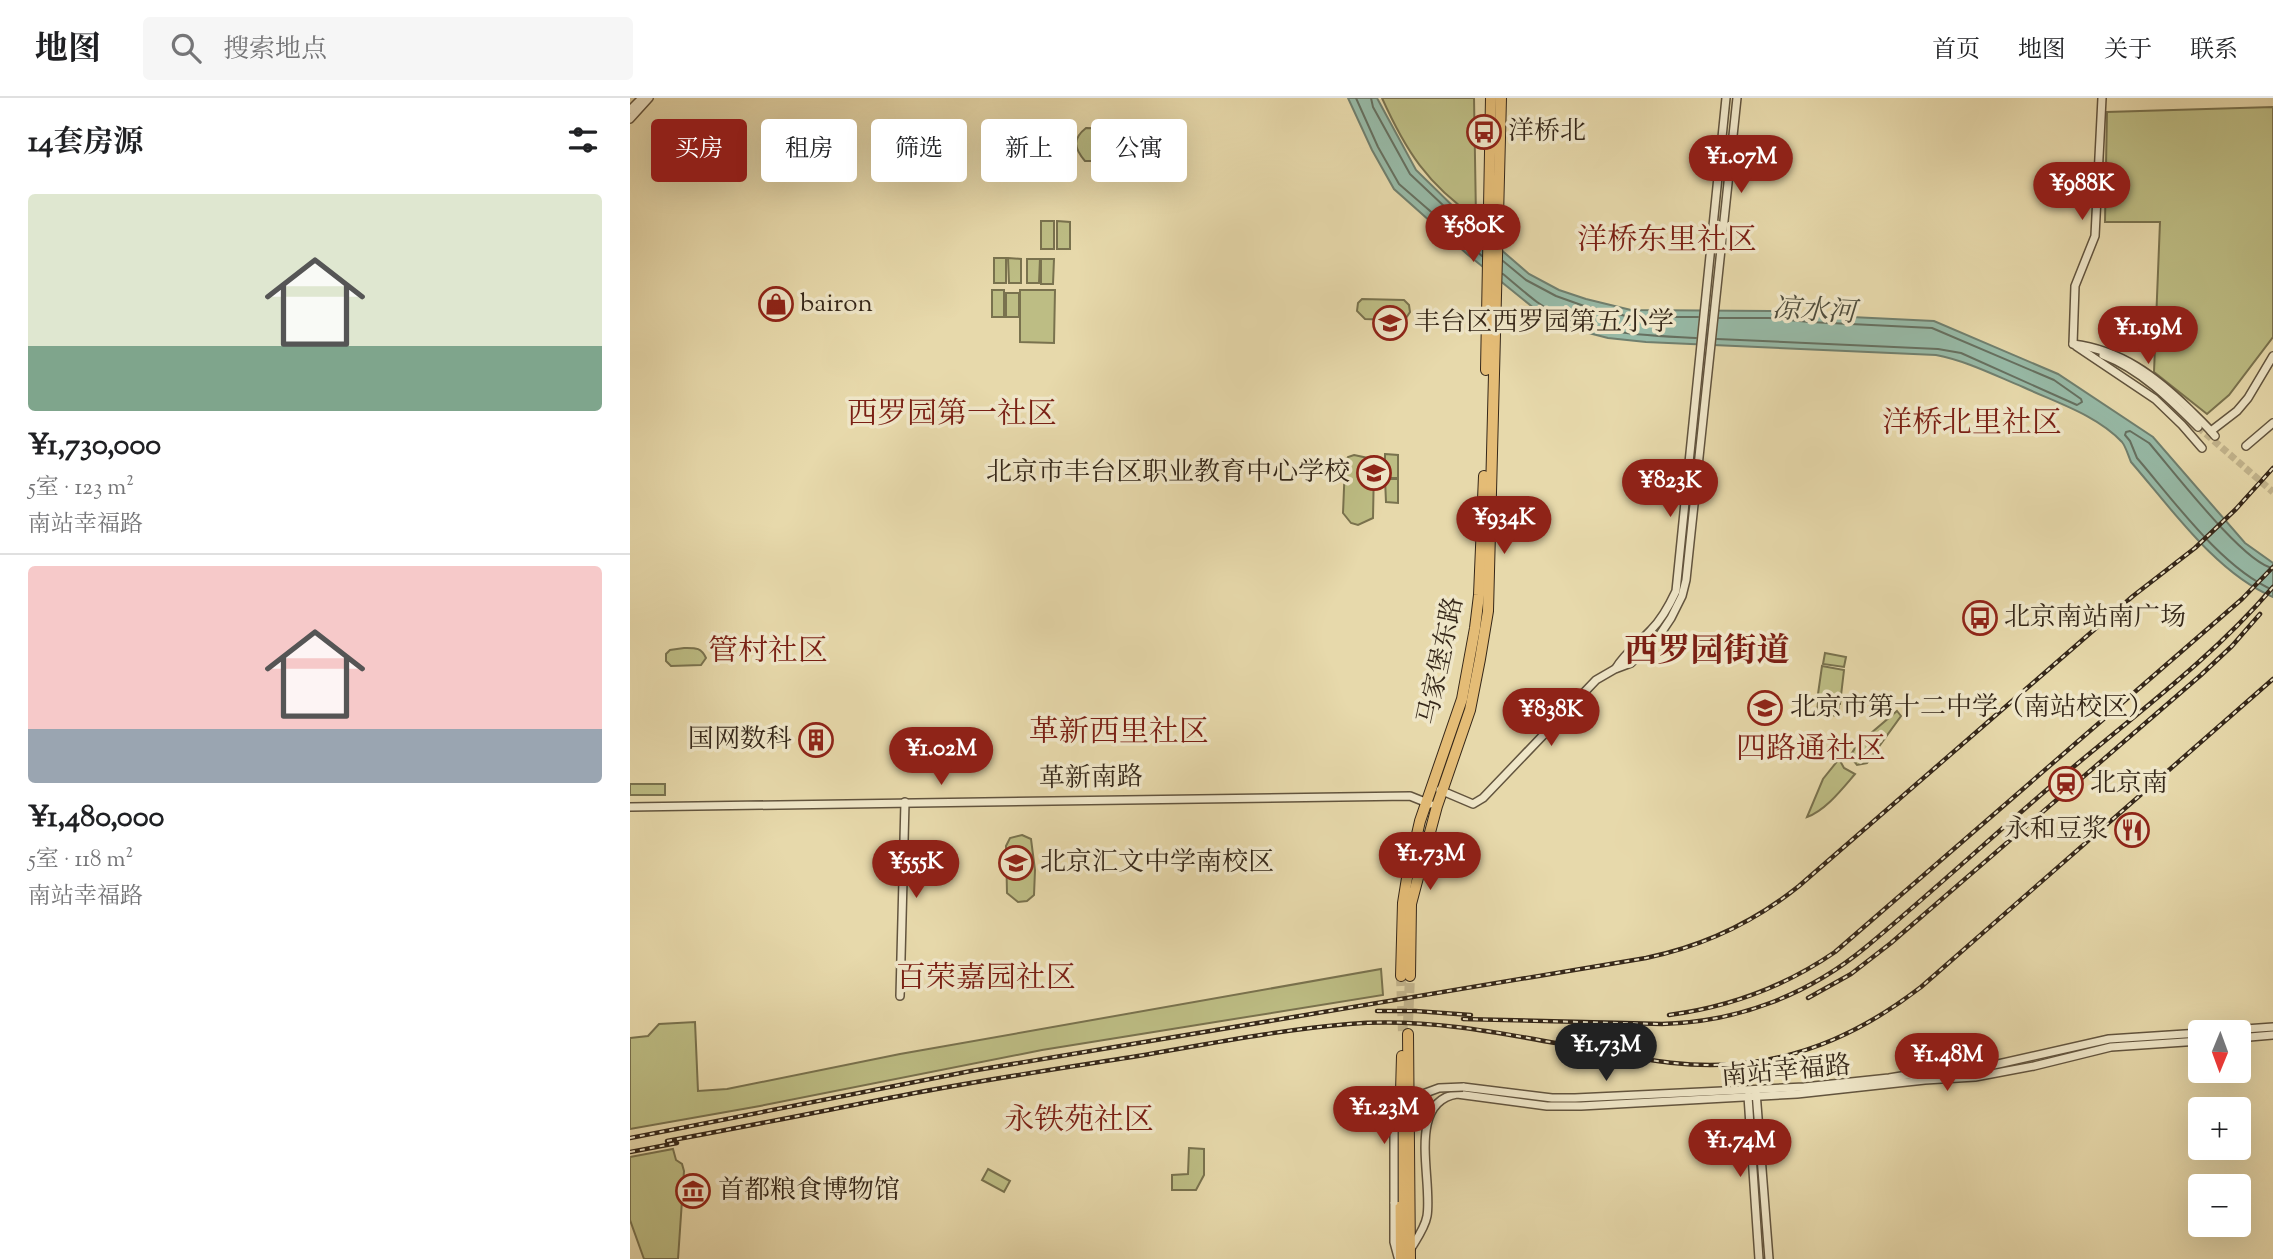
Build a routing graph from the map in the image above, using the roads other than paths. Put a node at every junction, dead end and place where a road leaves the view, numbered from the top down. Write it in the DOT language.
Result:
graph roads {
  1 [pos="642,98"];
  2 [pos="649,98"];
  3 [pos="1491,98"];
  4 [pos="1501,98"];
  5 [pos="1726,98"];
  6 [pos="1737,98"];
  7 [pos="2102,98"];
  8 [pos="630,110"];
  9 [pos="630,118"];
  10 [pos="1494,226"];
  11 [pos="1491,309"];
  12 [pos="2073,344"];
  13 [pos="2273,356"];
  14 [pos="2273,423"];
  15 [pos="2198,427"];
  16 [pos="2246,446"];
  17 [pos="2202,448"];
  18 [pos="1615,669"];
  19 [pos="1431,786"];
  20 [pos="1442,791"];
  21 [pos="905,803"];
  22 [pos="1426,803"];
  23 [pos="1437,806"];
  24 [pos="630,807"];
  25 [pos="900,996"];
  26 [pos="2273,1027"];
  27 [pos="2251,1029"];
  28 [pos="2188,1034"];
  29 [pos="2273,1035"];
  30 [pos="2251,1037"];
  31 [pos="2188,1042"];
  32 [pos="1752,1093"];
  33 [pos="1410,1255"];
  34 [pos="1400,1259"];
  35 [pos="1759,1259"];
  36 [pos="1769,1259"];
  1 -- 8 [label="street"];
  2 -- 9 [label="street"];
  3 -- 10 [label="main road"];
  4 -- 10 [label="main road"];
  5 -- 18 [label="street"];
  6 -- 18 [label="street"];
  7 -- 12 [label="street"];
  10 -- 11 [label="main road"];
  11 -- 19 [label="main road, 马家堡东路"];
  11 -- 20 [label="main road, 马家堡东路"];
  12 -- 13 [label="street"];
  12 -- 15 [label="street"];
  12 -- 17 [label="street"];
  14 -- 16 [label="street"];
  18 -- 20 [label="street"];
  19 -- 20 [label="street"];
  19 -- 22 [label="main road, 马家堡东路"];
  20 -- 23 [label="main road, 马家堡东路"];
  21 -- 22 [label="street, 革新南路"];
  21 -- 24 [label="street, 革新南路"];
  21 -- 25 [label="street"];
  22 -- 23 [label="street, 革新南路"];
  22 -- 23 [label="main road, 马家堡东路"];
  26 -- 27 [label="street, 南站幸福路"];
  28 -- 32 [label="street, 南站幸福路"];
  29 -- 30 [label="street"];
  31 -- 32 [label="street, 南站幸福路"];
  32 -- 33 [label="street, 南站幸福路"];
  32 -- 34 [label="street, bridge"];
  32 -- 35 [label="street"];
  32 -- 36 [label="street"];
  33 -- 34 [label="main road"];
}
